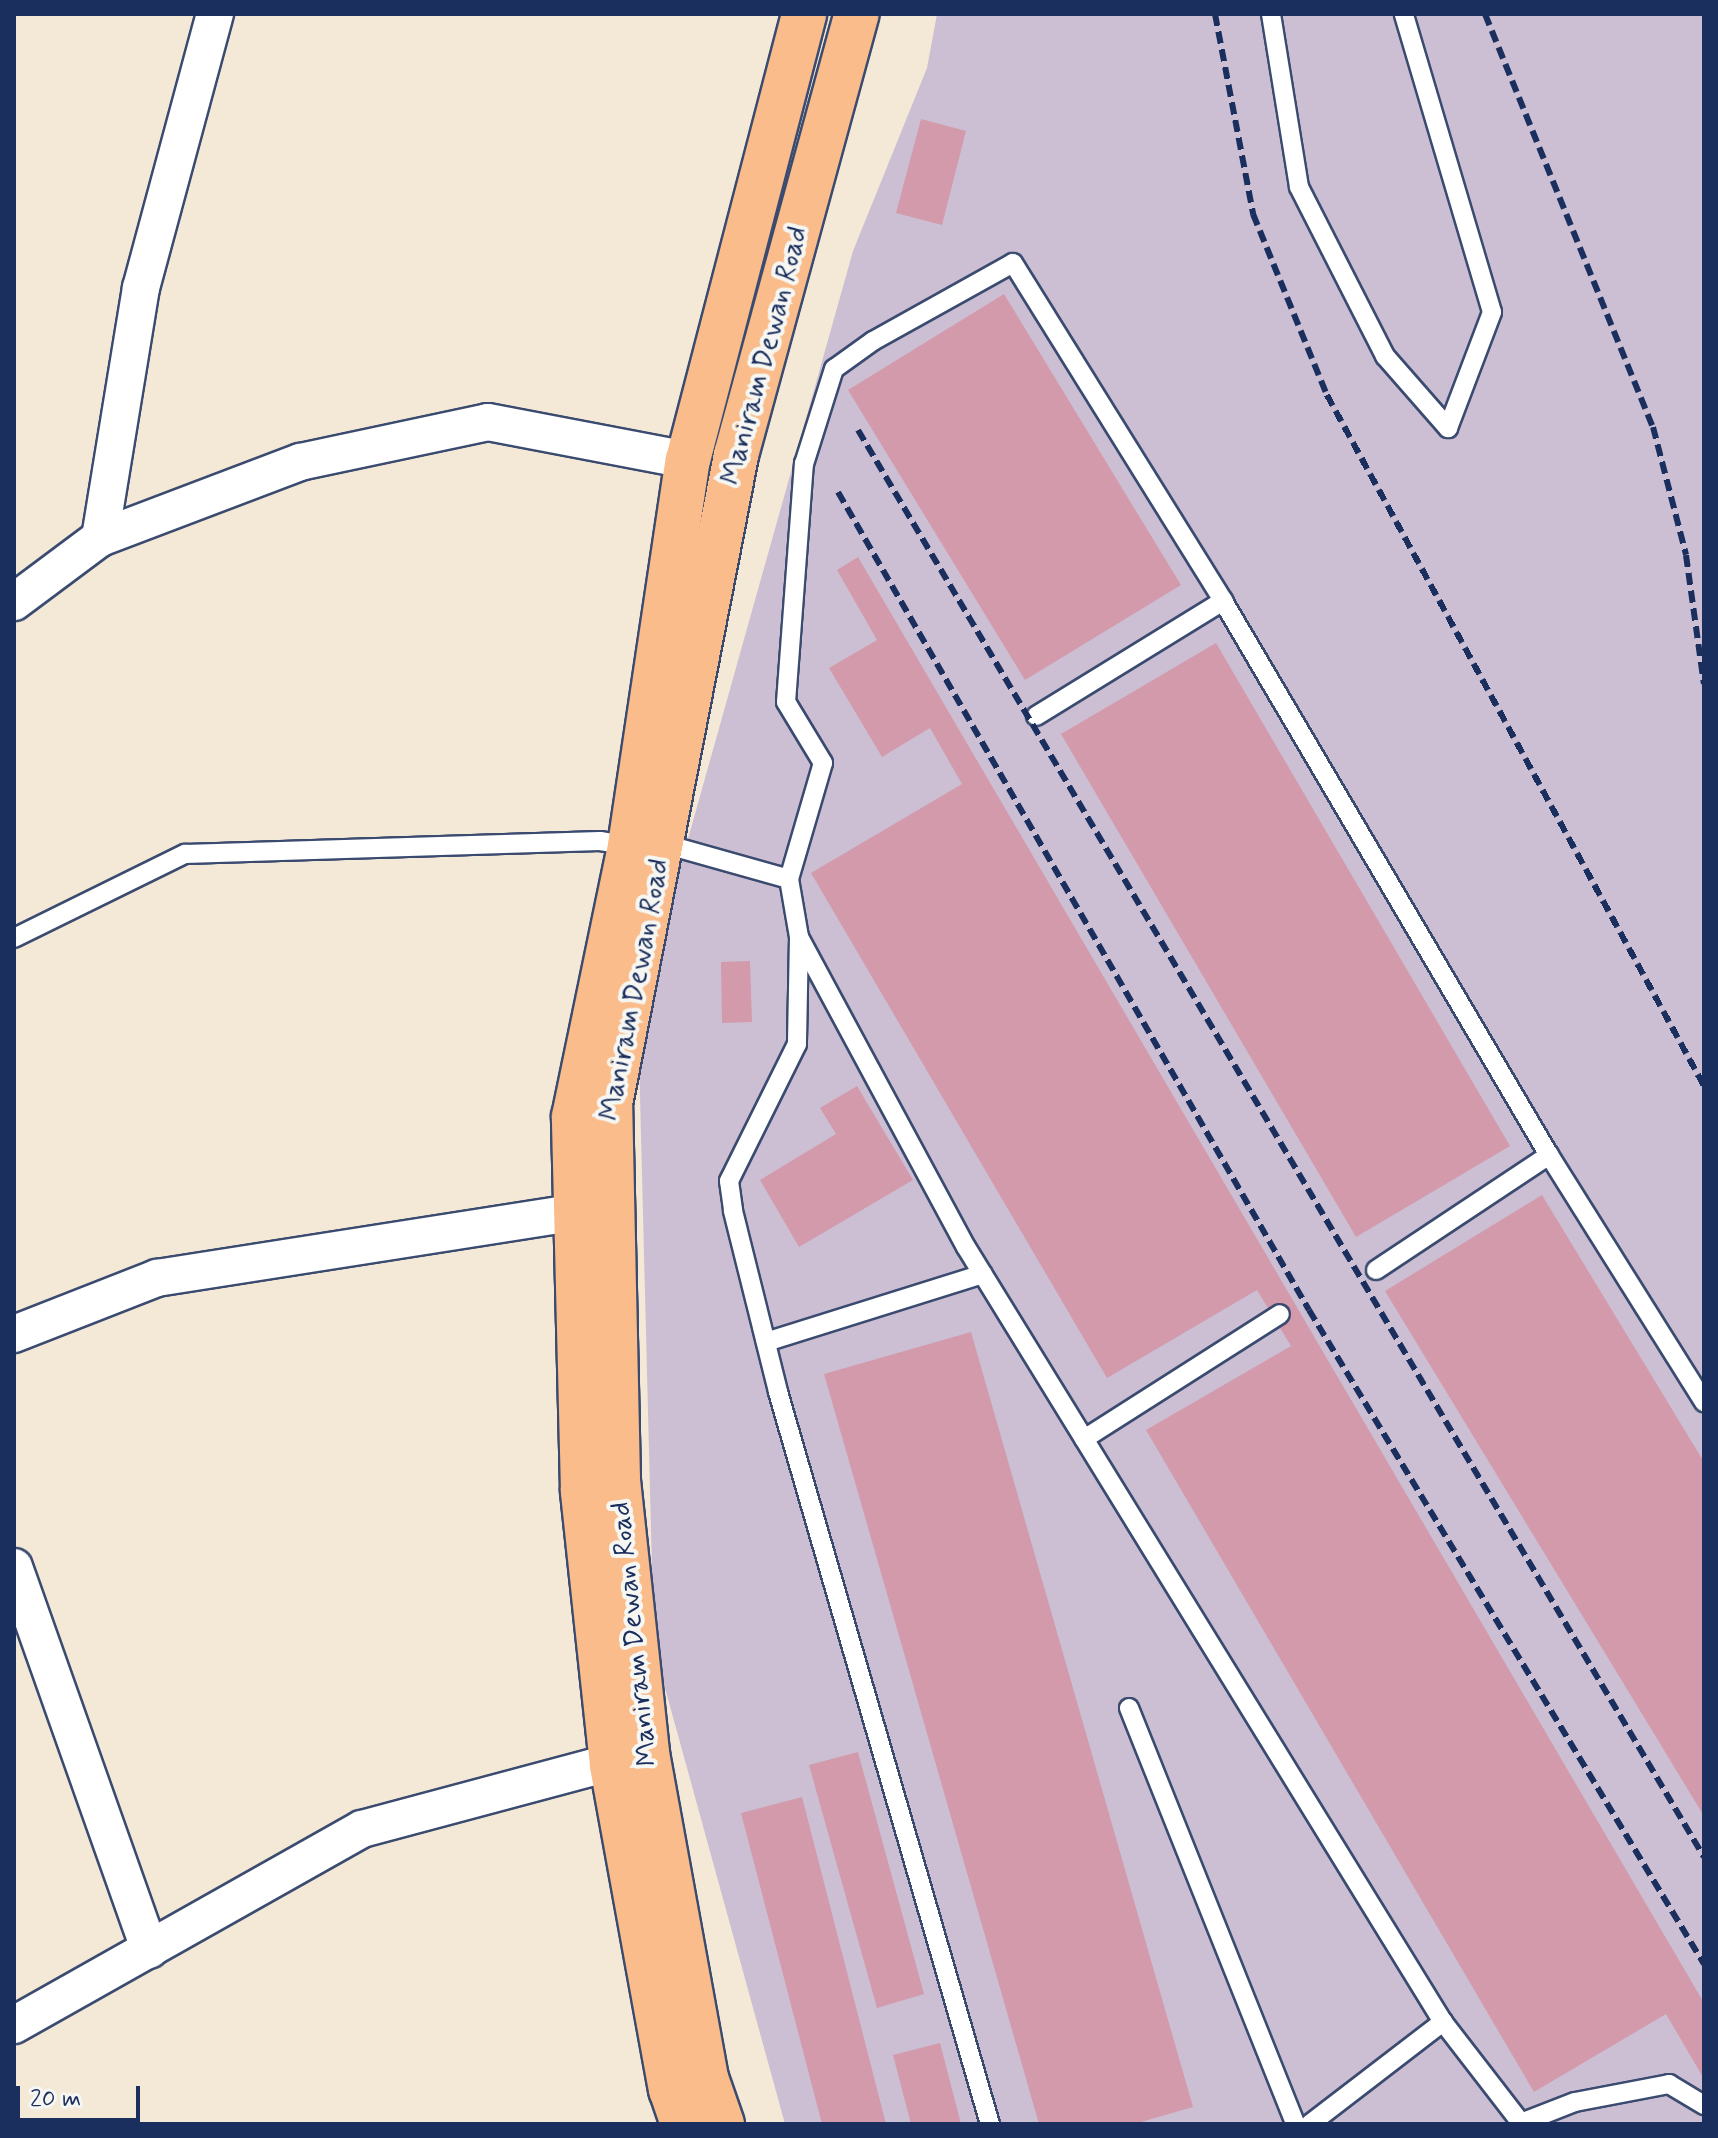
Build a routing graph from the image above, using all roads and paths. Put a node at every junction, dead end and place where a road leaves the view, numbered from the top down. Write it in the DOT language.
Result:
graph roads {
  1 [pos="215,14"];
  2 [pos="804,14"];
  3 [pos="857,14"];
  4 [pos="1271,14"];
  5 [pos="1404,14"];
  6 [pos="688,460"];
  7 [pos="100,538"];
  8 [pos="1223,601"];
  9 [pos="14,602"];
  10 [pos="1036,716"];
  11 [pos="647,844"];
  12 [pos="789,879"];
  13 [pos="799,937"];
  14 [pos="14,938"];
  15 [pos="1549,1155"];
  16 [pos="573,1213"];
  17 [pos="1376,1270"];
  18 [pos="983,1274"];
  19 [pos="1280,1314"];
  20 [pos="14,1334"];
  21 [pos="766,1342"];
  22 [pos="1704,1402"];
  23 [pos="1084,1439"];
  24 [pos="14,1567"];
  25 [pos="1129,1708"];
  26 [pos="629,1758"];
  27 [pos="150,1950"];
  28 [pos="1443,2022"];
  29 [pos="14,2025"];
  30 [pos="1704,2105"];
  31 [pos="683,2124"];
  32 [pos="722,2124"];
  33 [pos="990,2124"];
  34 [pos="1295,2124"];
  35 [pos="1310,2124"];
  1 -- 7 [label="street"];
  2 -- 6 [label="main road, Maniram Dewan Road"];
  3 -- 11 [label="main road, Maniram Dewan Road"];
  4 -- 5 [label="lane"];
  6 -- 7 [label="street"];
  6 -- 11 [label="main road, Maniram Dewan Road"];
  7 -- 9 [label="street"];
  8 -- 10 [label="lane"];
  8 -- 12 [label="lane"];
  8 -- 15 [label="lane"];
  11 -- 12 [label="lane"];
  11 -- 14 [label="lane"];
  11 -- 16 [label="main road, Maniram Dewan Road"];
  11 -- 26 [label="main road, Maniram Dewan Road"];
  12 -- 13 [label="lane"];
  13 -- 18 [label="lane"];
  13 -- 21 [label="lane"];
  15 -- 17 [label="lane"];
  15 -- 22 [label="lane"];
  16 -- 20 [label="street"];
  16 -- 26 [label="main road, Maniram Dewan Road"];
  18 -- 21 [label="lane"];
  18 -- 23 [label="lane"];
  19 -- 23 [label="lane"];
  21 -- 33 [label="lane"];
  23 -- 28 [label="lane"];
  24 -- 27 [label="street"];
  25 -- 34 [label="lane"];
  26 -- 27 [label="street"];
  26 -- 31 [label="main road, Maniram Dewan Road"];
  26 -- 32 [label="main road, Maniram Dewan Road"];
  27 -- 29 [label="street"];
  28 -- 30 [label="lane"];
  28 -- 35 [label="lane"];
}
